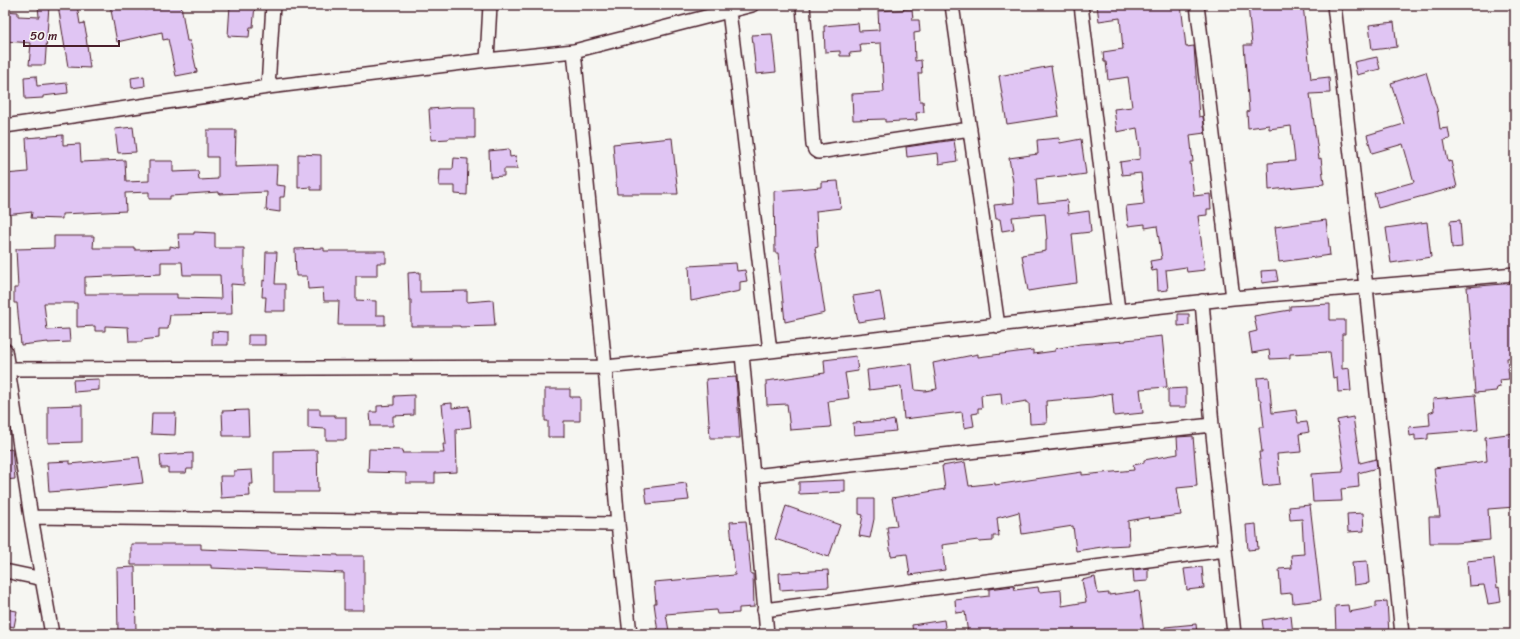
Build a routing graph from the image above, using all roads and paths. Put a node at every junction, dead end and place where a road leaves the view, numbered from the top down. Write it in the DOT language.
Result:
graph roads {
  1 [pos="273,5"];
  2 [pos="490,5"];
  3 [pos="752,5"];
  4 [pos="803,5"];
  5 [pos="952,5"];
  6 [pos="1081,5"];
  7 [pos="1197,5"];
  8 [pos="1334,5"];
  9 [pos="730,11"];
  10 [pos="574,52"];
  11 [pos="487,60"];
  12 [pos="268,87"];
  13 [pos="5,126"];
  14 [pos="970,129"];
  15 [pos="1515,274"];
  16 [pos="1366,287"];
  17 [pos="1233,298"];
  18 [pos="1202,301"];
  19 [pos="1118,310"];
  20 [pos="998,326"];
  21 [pos="5,350"];
  22 [pos="770,351"];
  23 [pos="742,354"];
  24 [pos="605,368"];
  25 [pos="8,369"];
  26 [pos="1212,425"];
  27 [pos="753,476"];
  28 [pos="31,517"];
  29 [pos="618,524"];
  30 [pos="1225,550"];
  31 [pos="5,571"];
  32 [pos="43,579"];
  33 [pos="764,610"];
  34 [pos="52,634"];
  35 [pos="630,634"];
  36 [pos="767,634"];
  37 [pos="1234,634"];
  38 [pos="1402,634"];
  1 -- 12 [label="street"];
  2 -- 11 [label="street"];
  3 -- 9 [label="street"];
  4 -- 14 [label="street"];
  5 -- 14 [label="street"];
  6 -- 19 [label="street"];
  7 -- 17 [label="street"];
  8 -- 16 [label="street"];
  9 -- 10 [label="street"];
  9 -- 22 [label="street"];
  10 -- 11 [label="street"];
  10 -- 24 [label="street"];
  11 -- 12 [label="street"];
  12 -- 13 [label="street"];
  14 -- 20 [label="street"];
  15 -- 16 [label="street"];
  16 -- 17 [label="street"];
  16 -- 38 [label="street"];
  17 -- 18 [label="street"];
  18 -- 19 [label="street"];
  18 -- 26 [label="street"];
  19 -- 20 [label="street"];
  20 -- 22 [label="street"];
  21 -- 25 [label="street"];
  22 -- 23 [label="street"];
  23 -- 24 [label="street"];
  23 -- 27 [label="street"];
  24 -- 25 [label="street"];
  24 -- 29 [label="street"];
  25 -- 28 [label="street"];
  26 -- 27 [label="street"];
  26 -- 30 [label="street"];
  27 -- 33 [label="street"];
  28 -- 29 [label="street"];
  28 -- 32 [label="street"];
  29 -- 35 [label="street"];
  30 -- 33 [label="street"];
  30 -- 37 [label="street"];
  31 -- 32 [label="street"];
  32 -- 34 [label="street"];
  33 -- 36 [label="street"];
}
